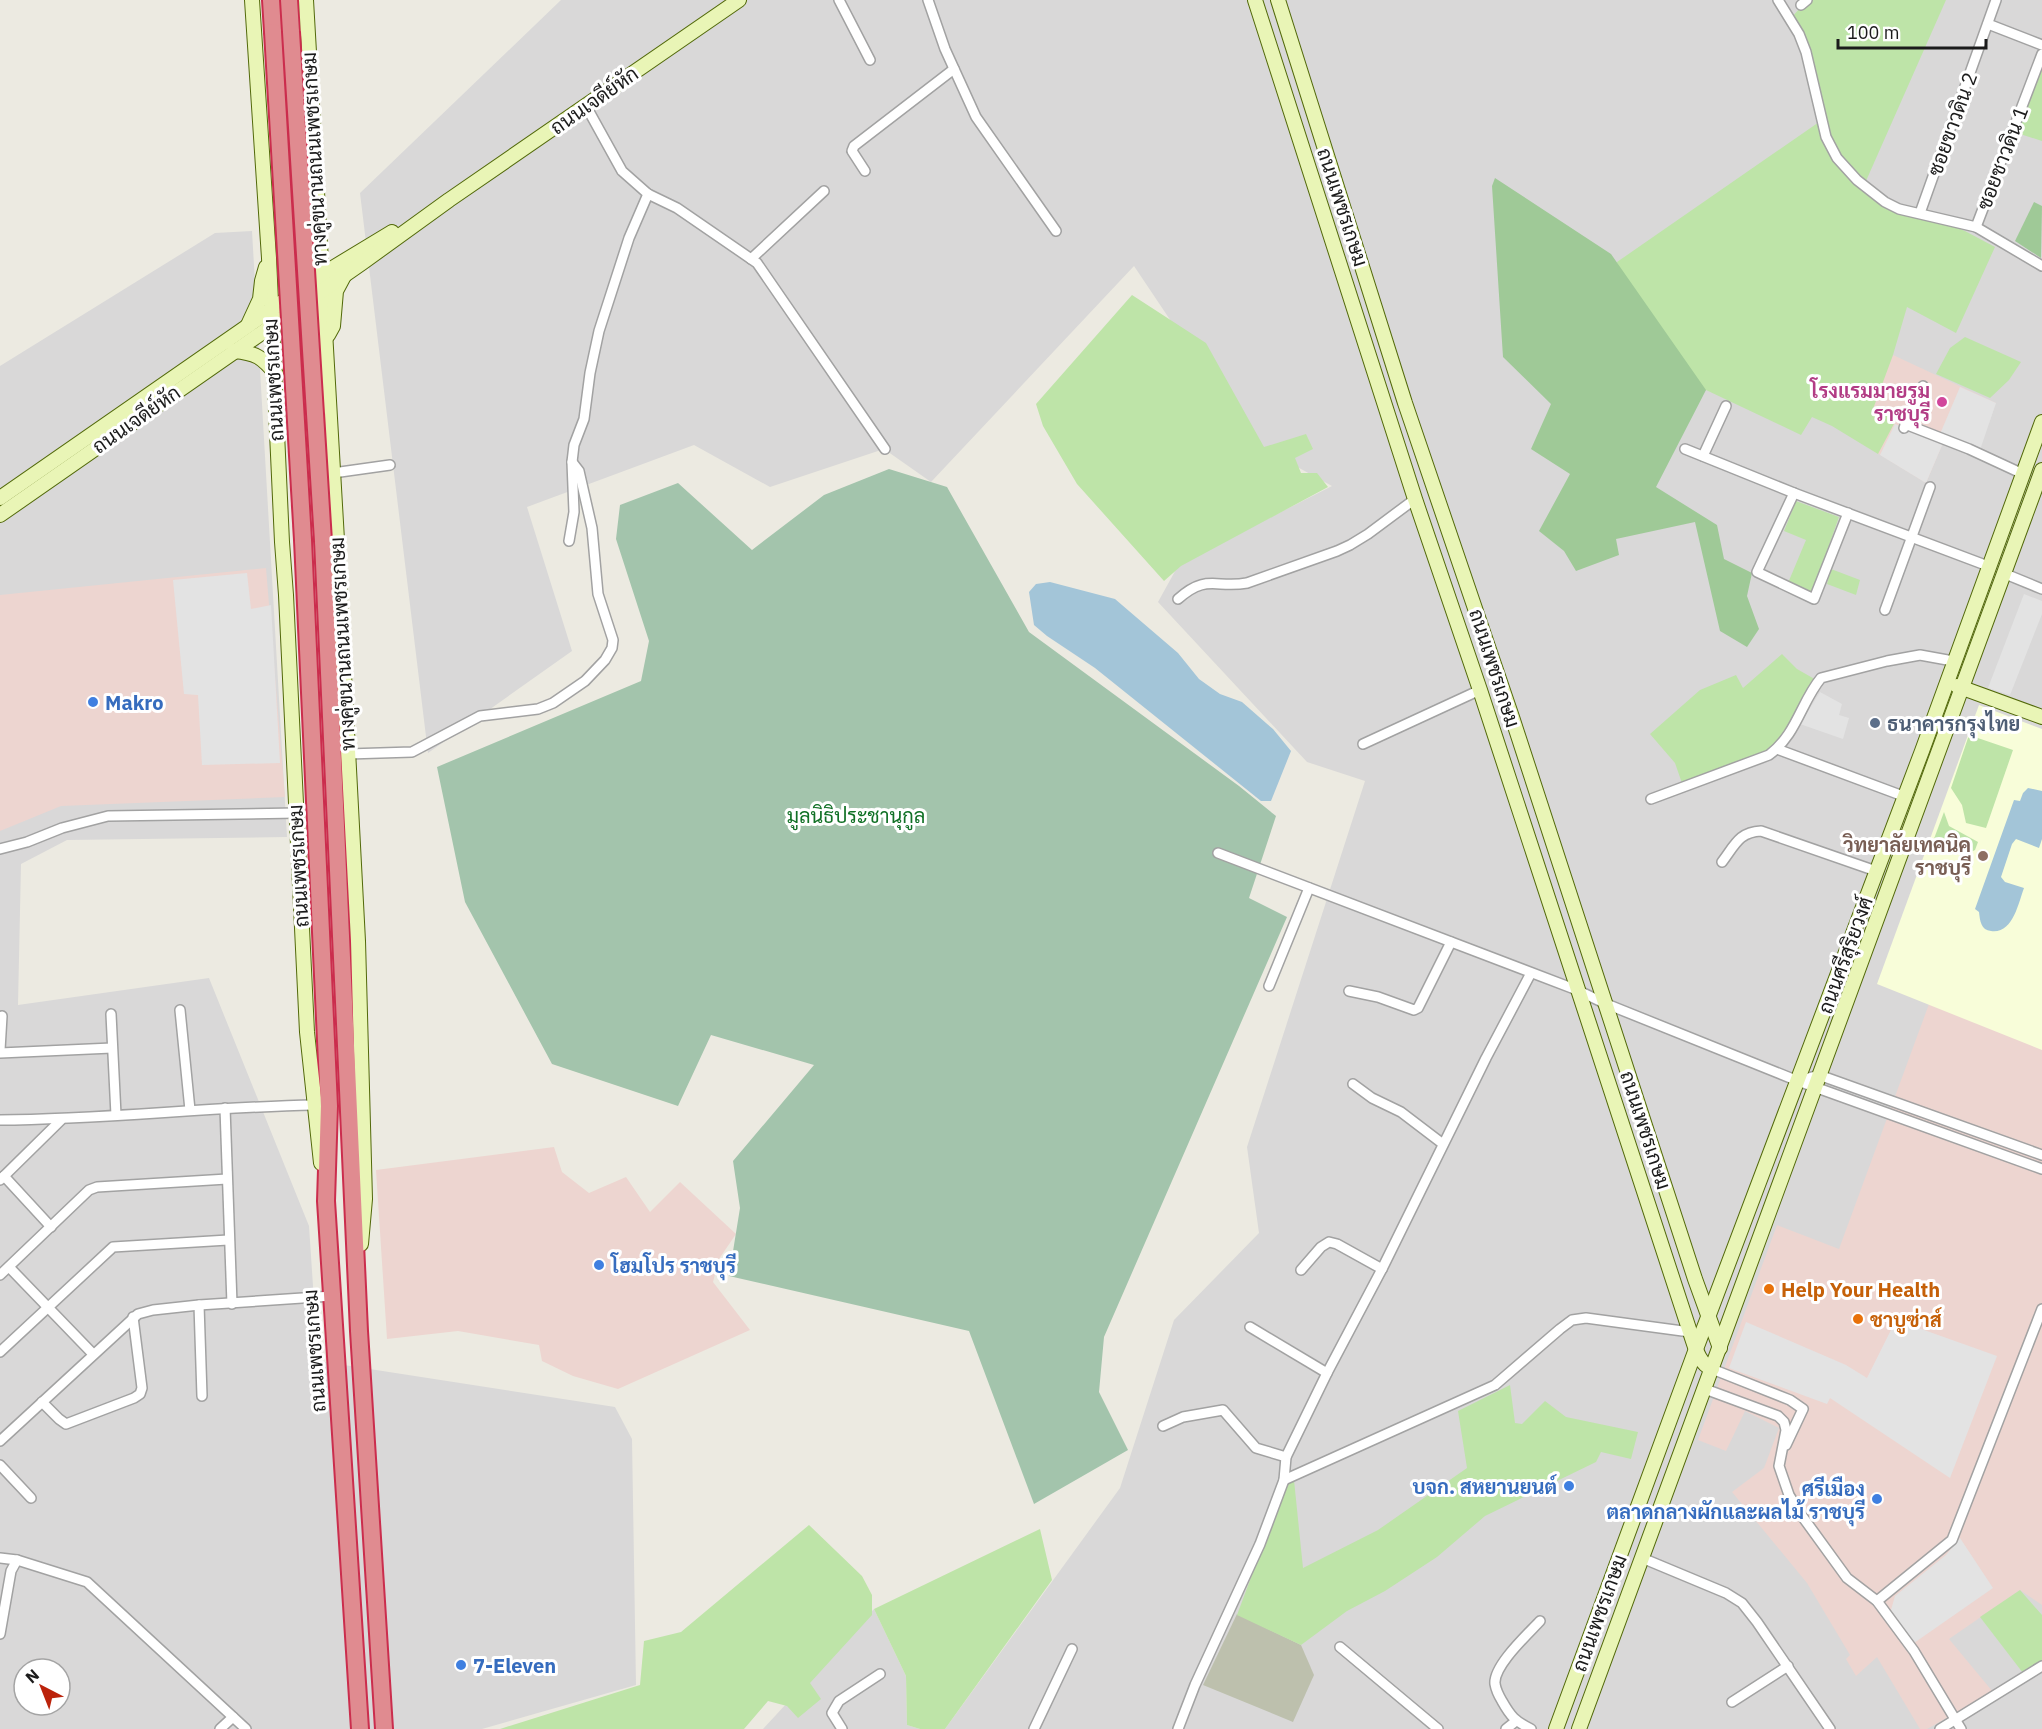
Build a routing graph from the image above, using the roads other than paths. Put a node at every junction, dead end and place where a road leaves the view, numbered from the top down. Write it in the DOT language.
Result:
graph roads {
  1 [pos="252,0"];
  2 [pos="271,0"];
  3 [pos="289,0"];
  4 [pos="306,0"];
  5 [pos="739,0"];
  6 [pos="839,0"];
  7 [pos="928,0"];
  8 [pos="1255,0"];
  9 [pos="1278,0"];
  10 [pos="1778,0"];
  11 [pos="1996,0"];
  12 [pos="1988,24"];
  13 [pos="2042,45"];
  14 [pos="2042,54"];
  15 [pos="870,60"];
  16 [pos="954,69"];
  17 [pos="586,106"];
  18 [pos="866,171"];
  19 [pos="824,191"];
  20 [pos="648,194"];
  21 [pos="448,200"];
  22 [pos="1920,213"];
  23 [pos="1976,227"];
  24 [pos="1056,231"];
  25 [pos="319,235"];
  26 [pos="269,258"];
  27 [pos="348,258"];
  28 [pos="751,259"];
  29 [pos="2042,266"];
  30 [pos="345,274"];
  31 [pos="321,275"];
  32 [pos="322,290"];
  33 [pos="272,309"];
  34 [pos="273,324"];
  35 [pos="247,327"];
  36 [pos="325,342"];
  37 [pos="234,351"];
  38 [pos="276,374"];
  39 [pos="1923,386"];
  40 [pos="1726,406"];
  41 [pos="1410,417"];
  42 [pos="2042,422"];
  43 [pos="1392,424"];
  44 [pos="885,449"];
  45 [pos="1685,449"];
  46 [pos="1703,456"];
  47 [pos="572,462"];
  48 [pos="390,465"];
  49 [pos="2042,470"];
  50 [pos="333,473"];
  51 [pos="2023,474"];
  52 [pos="1930,487"];
  53 [pos="1794,493"];
  54 [pos="0,498"];
  55 [pos="1415,499"];
  56 [pos="1848,513"];
  57 [pos="0,515"];
  58 [pos="1912,538"];
  59 [pos="568,541"];
  60 [pos="1988,566"];
  61 [pos="2003,573"];
  62 [pos="2042,589"];
  63 [pos="1178,598"];
  64 [pos="1885,610"];
  65 [pos="1953,661"];
  66 [pos="1947,682"];
  67 [pos="1963,688"];
  68 [pos="1480,690"];
  69 [pos="2042,717"];
  70 [pos="1363,744"];
  71 [pos="1777,749"];
  72 [pos="348,753"];
  73 [pos="1903,796"];
  74 [pos="1651,799"];
  75 [pos="297,813"];
  76 [pos="0,849"];
  77 [pos="1218,853"];
  78 [pos="1722,862"];
  79 [pos="1875,871"];
  80 [pos="1309,888"];
  81 [pos="1451,942"];
  82 [pos="1531,973"];
  83 [pos="1269,986"];
  84 [pos="1577,990"];
  85 [pos="1349,991"];
  86 [pos="1604,1003"];
  87 [pos="180,1010"];
  88 [pos="111,1014"];
  89 [pos="2,1016"];
  90 [pos="112,1048"];
  91 [pos="0,1052"];
  92 [pos="1798,1081"];
  93 [pos="1817,1081"];
  94 [pos="1353,1084"];
  95 [pos="314,1105"];
  96 [pos="225,1108"];
  97 [pos="190,1110"];
  98 [pos="116,1115"];
  99 [pos="0,1120"];
  100 [pos="61,1120"];
  101 [pos="1993,1137"];
  102 [pos="1443,1144"];
  103 [pos="1988,1150"];
  104 [pos="2042,1155"];
  105 [pos="2042,1169"];
  106 [pos="2,1178"];
  107 [pos="226,1179"];
  108 [pos="326,1201"];
  109 [pos="51,1227"];
  110 [pos="228,1240"];
  111 [pos="9,1267"];
  112 [pos="1382,1269"];
  113 [pos="1301,1270"];
  114 [pos="0,1275"];
  115 [pos="357,1288"];
  116 [pos="332,1296"];
  117 [pos="232,1304"];
  118 [pos="199,1305"];
  119 [pos="48,1308"];
  120 [pos="2042,1309"];
  121 [pos="133,1317"];
  122 [pos="1709,1318"];
  123 [pos="1250,1327"];
  124 [pos="1689,1332"];
  125 [pos="1720,1348"];
  126 [pos="1696,1349"];
  127 [pos="0,1352"];
  128 [pos="93,1354"];
  129 [pos="1712,1369"];
  130 [pos="1327,1373"];
  131 [pos="1705,1389"];
  132 [pos="202,1396"];
  133 [pos="42,1402"];
  134 [pos="1163,1426"];
  135 [pos="0,1441"];
  136 [pos="1782,1449"];
  137 [pos="1286,1457"];
  138 [pos="0,1465"];
  139 [pos="1284,1480"];
  140 [pos="32,1498"];
  141 [pos="0,1558"];
  142 [pos="1642,1558"];
  143 [pos="17,1560"];
  144 [pos="1877,1601"];
  145 [pos="1540,1621"];
  146 [pos="0,1634"];
  147 [pos="1340,1647"];
  148 [pos="1072,1649"];
  149 [pos="1788,1666"];
  150 [pos="2042,1666"];
  151 [pos="880,1674"];
  152 [pos="1732,1702"];
  153 [pos="233,1717"];
  154 [pos="1955,1719"];
  155 [pos="1516,1721"];
  156 [pos="220,1729"];
  157 [pos="246,1729"];
  158 [pos="360,1729"];
  159 [pos="384,1729"];
  160 [pos="842,1729"];
  161 [pos="1034,1729"];
  162 [pos="1178,1729"];
  163 [pos="1438,1729"];
  164 [pos="1506,1729"];
  165 [pos="1531,1729"];
  166 [pos="1556,1729"];
  167 [pos="1579,1729"];
  168 [pos="1830,1729"];
  169 [pos="1940,1729"];
  170 [pos="1961,1729"];
  1 -- 26 [label="main road"];
  2 -- 108 [label="highway, ถนนเพชรเกษม, bridge"];
  3 -- 115 [label="highway, ถนนเพชรเกษม, bridge"];
  4 -- 25 [label="main road, ทางคู่ขนานถนนเพชรเกษม"];
  5 -- 17 [label="main road, ถนนเจดีย์หัก"];
  6 -- 15 [label="street"];
  7 -- 16 [label="street"];
  8 -- 43 [label="main road, ถนนเพชรเกษม"];
  9 -- 41 [label="main road, ถนนเพชรเกษม"];
  10 -- 22 [label="street"];
  11 -- 12 [label="street, ซอยขาวดิน 2"];
  12 -- 13 [label="street"];
  12 -- 22 [label="street, ซอยขาวดิน 2"];
  14 -- 23 [label="street, ซอยชาวดิน 1"];
  16 -- 18 [label="street"];
  16 -- 24 [label="street"];
  17 -- 20 [label="street"];
  17 -- 21 [label="main road, ถนนเจดีย์หัก"];
  19 -- 28 [label="street"];
  20 -- 28 [label="street"];
  20 -- 47 [label="street"];
  21 -- 27 [label="main road, ถนนเจดีย์หัก"];
  21 -- 30 [label="main road, ถนนเจดีย์หัก"];
  22 -- 23 [label="street"];
  23 -- 29 [label="street"];
  25 -- 27 [label="main road"];
  25 -- 31 [label="main road, ทางคู่ขนานถนนเพชรเกษม"];
  26 -- 33 [label="main road"];
  26 -- 35 [label="main road"];
  27 -- 31 [label="main road, ถนนเจดีย์หัก"];
  28 -- 44 [label="street"];
  30 -- 32 [label="main road, ถนนเจดีย์หัก"];
  30 -- 36 [label="main road"];
  31 -- 32 [label="main road, ทางคู่ขนานถนนเพชรเกษม"];
  31 -- 33 [label="main road, ถนนเจดีย์หัก"];
  32 -- 34 [label="main road, ถนนเจดีย์หัก"];
  32 -- 36 [label="main road, ทางคู่ขนานถนนเพชรเกษม"];
  33 -- 34 [label="main road"];
  33 -- 35 [label="main road, ถนนเจดีย์หัก"];
  34 -- 37 [label="main road, ถนนเจดีย์หัก"];
  34 -- 38 [label="main road"];
  35 -- 54 [label="main road, ถนนเจดีย์หัก"];
  36 -- 50 [label="main road, ทางคู่ขนานถนนเพชรเกษม"];
  37 -- 38 [label="main road"];
  37 -- 57 [label="main road, ถนนเจดีย์หัก"];
  38 -- 75 [label="main road"];
  39 -- 51 [label="street"];
  40 -- 46 [label="street"];
  41 -- 43 [label="main road"];
  41 -- 86 [label="main road, ถนนเพชรเกษม"];
  42 -- 51 [label="main road, ถนนศรีสุริยวงศ์"];
  43 -- 55 [label="main road, ถนนเพชรเกษม"];
  45 -- 46 [label="street"];
  46 -- 53 [label="street"];
  47 -- 59 [label="street"];
  47 -- 72 [label="street"];
  48 -- 50 [label="street"];
  49 -- 61 [label="main road, ถนนศรีสุริยวงศ์"];
  50 -- 72 [label="main road, ทางคู่ขนานถนนเพชรเกษม"];
  51 -- 60 [label="main road, ถนนศรีสุริยวงศ์"];
  52 -- 58 [label="street"];
  53 -- 56 [label="street"];
  53 -- 56 [label="street"];
  55 -- 63 [label="street"];
  55 -- 68 [label="main road, ถนนเพชรเกษม"];
  56 -- 58 [label="street"];
  58 -- 60 [label="street"];
  58 -- 64 [label="street"];
  60 -- 61 [label="main road"];
  60 -- 65 [label="main road, ถนนศรีสุริยวงศ์"];
  61 -- 62 [label="street"];
  61 -- 67 [label="main road, ถนนศรีสุริยวงศ์"];
  65 -- 66 [label="main road, ถนนศรีสุริยวงศ์"];
  65 -- 71 [label="street"];
  66 -- 67 [label="main road"];
  66 -- 73 [label="main road, ถนนศรีสุริยวงศ์"];
  67 -- 69 [label="main road"];
  67 -- 93 [label="main road, ถนนศรีสุริยวงศ์"];
  68 -- 70 [label="street"];
  68 -- 84 [label="main road, ถนนเพชรเกษม"];
  71 -- 73 [label="street"];
  71 -- 74 [label="street"];
  72 -- 115 [label="main road, ทางคู่ขนานถนนเพชรเกษม"];
  73 -- 79 [label="main road, ถนนศรีสุริยวงศ์"];
  75 -- 76 [label="street"];
  75 -- 95 [label="main road"];
  77 -- 80 [label="street"];
  78 -- 79 [label="street"];
  79 -- 92 [label="main road, ถนนศรีสุริยวงศ์"];
  80 -- 81 [label="street"];
  80 -- 83 [label="street"];
  81 -- 82 [label="street"];
  81 -- 85 [label="street"];
  82 -- 84 [label="street"];
  82 -- 102 [label="street"];
  84 -- 86 [label="street"];
  84 -- 124 [label="main road, ถนนเพชรเกษม"];
  86 -- 92 [label="street"];
  86 -- 122 [label="main road, ถนนเพชรเกษม"];
  87 -- 97 [label="street"];
  88 -- 90 [label="street"];
  89 -- 91 [label="street"];
  90 -- 91 [label="street"];
  90 -- 98 [label="street"];
  92 -- 93 [label="street"];
  92 -- 122 [label="main road, ถนนศรีสุริยวงศ์"];
  93 -- 101 [label="street"];
  93 -- 103 [label="street"];
  93 -- 125 [label="main road, ถนนศรีสุริยวงศ์"];
  94 -- 102 [label="street"];
  95 -- 96 [label="street"];
  95 -- 108 [label="main road"];
  96 -- 97 [label="street"];
  96 -- 107 [label="street"];
  97 -- 98 [label="street"];
  98 -- 100 [label="street"];
  99 -- 100 [label="street"];
  100 -- 106 [label="street"];
  101 -- 103 [label="street"];
  101 -- 104 [label="street"];
  102 -- 112 [label="street"];
  103 -- 105 [label="street"];
  106 -- 109 [label="street"];
  107 -- 109 [label="street"];
  107 -- 110 [label="street"];
  108 -- 116 [label="highway, ถนนเพชรเกษม"];
  109 -- 111 [label="street"];
  110 -- 117 [label="street"];
  110 -- 119 [label="street"];
  111 -- 114 [label="street"];
  111 -- 119 [label="street"];
  112 -- 113 [label="street"];
  112 -- 130 [label="street"];
  115 -- 159 [label="highway, ถนนเพชรเกษม"];
  116 -- 117 [label="street"];
  116 -- 158 [label="highway, ถนนเพชรเกษม"];
  117 -- 118 [label="street"];
  118 -- 121 [label="street"];
  118 -- 132 [label="street"];
  119 -- 127 [label="street"];
  119 -- 128 [label="street"];
  120 -- 144 [label="street"];
  121 -- 128 [label="street"];
  121 -- 133 [label="street"];
  122 -- 125 [label="main road, ถนนเพชรเกษม"];
  122 -- 126 [label="main road, ถนนศรีสุริยวงศ์"];
  123 -- 130 [label="street"];
  124 -- 126 [label="main road, ถนนเพชรเกษม"];
  124 -- 139 [label="street"];
  125 -- 129 [label="main road, ถนนศรีสุริยวงศ์"];
  126 -- 129 [label="main road, ถนนเพชรเกษม"];
  126 -- 166 [label="main road, ถนนเพชรเกษม"];
  128 -- 133 [label="street"];
  129 -- 131 [label="main road, ถนนเพชรเกษม"];
  129 -- 136 [label="street"];
  130 -- 137 [label="street"];
  131 -- 136 [label="street"];
  131 -- 142 [label="main road, ถนนเพชรเกษม"];
  133 -- 135 [label="street"];
  134 -- 137 [label="street"];
  136 -- 144 [label="street"];
  137 -- 139 [label="street"];
  138 -- 140 [label="street"];
  139 -- 162 [label="street"];
  141 -- 143 [label="street"];
  142 -- 149 [label="street"];
  142 -- 167 [label="main road, ถนนเพชรเกษม"];
  143 -- 146 [label="street"];
  143 -- 153 [label="street"];
  144 -- 154 [label="street"];
  145 -- 155 [label="street"];
  147 -- 163 [label="street"];
  148 -- 161 [label="street"];
  149 -- 152 [label="street"];
  149 -- 168 [label="street"];
  150 -- 154 [label="street"];
  151 -- 160 [label="street"];
  153 -- 156 [label="street"];
  153 -- 157 [label="street"];
  154 -- 169 [label="street"];
  154 -- 170 [label="street"];
  155 -- 164 [label="street"];
  155 -- 165 [label="street"];
}
